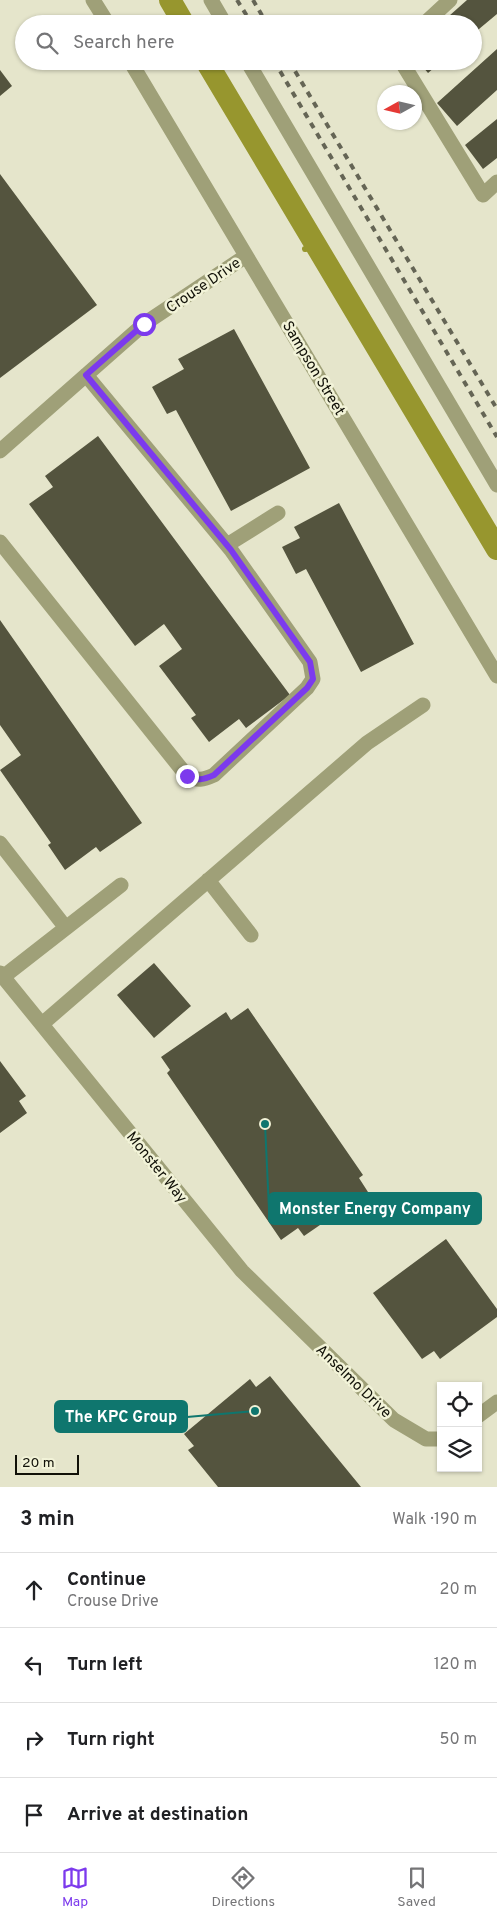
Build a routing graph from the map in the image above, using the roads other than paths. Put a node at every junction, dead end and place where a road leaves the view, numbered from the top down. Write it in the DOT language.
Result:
graph roads {
  1 [pos="93,0"];
  2 [pos="211,0"];
  3 [pos="450,0"];
  4 [pos="102,15"];
  5 [pos="220,15"];
  6 [pos="434,15"];
  7 [pos="135,70"];
  8 [pos="252,70"];
  9 [pos="407,70"];
  10 [pos="497,182"];
  11 [pos="246,256"];
  12 [pos="86,375"];
  13 [pos="0,451"];
  14 [pos="497,485"];
  15 [pos="278,513"];
  16 [pos="0,542"];
  17 [pos="227,546"];
  18 [pos="497,676"];
  19 [pos="424,705"];
  20 [pos="0,844"];
  21 [pos="208,880"];
  22 [pos="121,885"];
  23 [pos="66,928"];
  24 [pos="251,935"];
  25 [pos="2,975"];
  26 [pos="42,1024"];
  27 [pos="277,1305"];
  28 [pos="497,1402"];
  29 [pos="482,1413"];
  30 [pos="437,1439"];
  1 -- 4 [label="street"];
  2 -- 5 [label="street"];
  3 -- 6 [label="street"];
  7 -- 11 [label="street, Sampson Street"];
  8 -- 14 [label="street"];
  9 -- 10 [label="street"];
  11 -- 12 [label="street, Crouse Drive"];
  11 -- 18 [label="street, Sampson Street"];
  12 -- 13 [label="street, Crouse Drive"];
  12 -- 17 [label="street"];
  15 -- 17 [label="street"];
  16 -- 17 [label="street"];
  19 -- 21 [label="street"];
  20 -- 23 [label="street"];
  21 -- 24 [label="street"];
  21 -- 26 [label="street"];
  22 -- 23 [label="street"];
  23 -- 25 [label="street"];
  25 -- 26 [label="street"];
  26 -- 27 [label="street, Monster Way"];
  27 -- 30 [label="street, Anselmo Drive"];
  28 -- 29 [label="street"];
}
